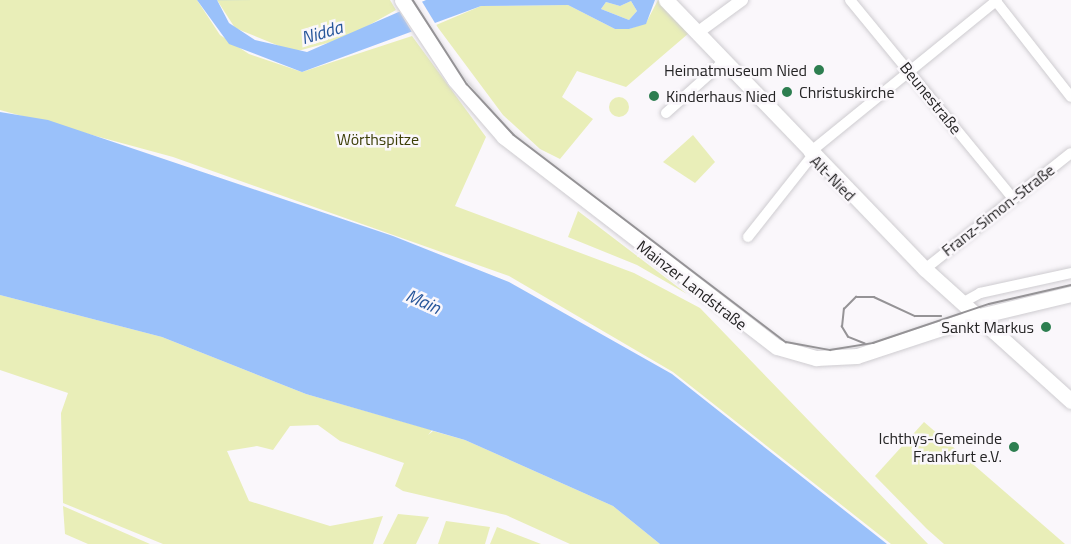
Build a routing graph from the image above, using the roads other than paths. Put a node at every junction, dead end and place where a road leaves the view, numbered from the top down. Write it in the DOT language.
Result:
graph roads {
  1 [pos="402,0"];
  2 [pos="666,0"];
  3 [pos="742,0"];
  4 [pos="850,0"];
  5 [pos="996,0"];
  6 [pos="694,30"];
  7 [pos="723,62"];
  8 [pos="908,70"];
  9 [pos="1071,97"];
  10 [pos="666,113"];
  11 [pos="1071,153"];
  12 [pos="810,155"];
  13 [pos="1012,197"];
  14 [pos="748,237"];
  15 [pos="925,269"];
  16 [pos="1071,273"];
  17 [pos="1071,294"];
  18 [pos="962,303"];
  19 [pos="975,317"];
  20 [pos="1071,401"];
  1 -- 19 [label="main road, Mainzer Landstraße"];
  2 -- 6 [label="main road, Alt-Nied"];
  3 -- 6 [label="street"];
  4 -- 8 [label="street, Beunestraße"];
  5 -- 8 [label="street"];
  5 -- 9 [label="street"];
  6 -- 7 [label="main road, Alt-Nied"];
  7 -- 10 [label="street"];
  7 -- 12 [label="main road, Alt-Nied"];
  8 -- 12 [label="street"];
  8 -- 13 [label="street, Beunestraße"];
  11 -- 13 [label="street, Franz-Simon-Straße"];
  12 -- 14 [label="street"];
  12 -- 15 [label="main road, Alt-Nied"];
  13 -- 15 [label="street, Franz-Simon-Straße"];
  15 -- 18 [label="main road, Alt-Nied"];
  16 -- 18 [label="street"];
  17 -- 19 [label="main road, Mainzer Landstraße"];
  18 -- 19 [label="main road, Alt-Nied"];
  19 -- 20 [label="main road, Alt-Nied"];
}
